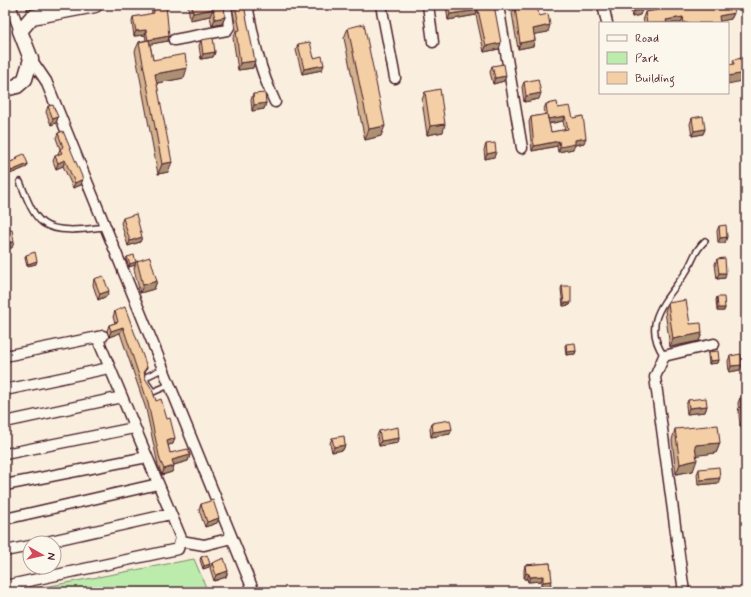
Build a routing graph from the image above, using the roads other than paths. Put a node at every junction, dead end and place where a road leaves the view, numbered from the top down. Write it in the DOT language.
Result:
graph roads {
  1 [pos="10,5"];
  2 [pos="95,5"];
  3 [pos="226,5"];
  4 [pos="247,5"];
  5 [pos="380,5"];
  6 [pos="428,5"];
  7 [pos="498,5"];
  8 [pos="603,5"];
  9 [pos="606,22"];
  10 [pos="20,31"];
  11 [pos="174,40"];
  12 [pos="433,42"];
  13 [pos="31,59"];
  14 [pos="396,78"];
  15 [pos="5,88"];
  16 [pos="275,102"];
  17 [pos="522,148"];
  18 [pos="20,182"];
  19 [pos="104,227"];
  20 [pos="705,242"];
  21 [pos="714,344"];
  22 [pos="5,356"];
  23 [pos="664,356"];
  24 [pos="109,368"];
  25 [pos="162,369"];
  26 [pos="168,385"];
  27 [pos="5,390"];
  28 [pos="122,397"];
  29 [pos="5,422"];
  30 [pos="134,428"];
  31 [pos="5,454"];
  32 [pos="146,457"];
  33 [pos="158,484"];
  34 [pos="5,485"];
  35 [pos="170,514"];
  36 [pos="5,519"];
  37 [pos="62,538"];
  38 [pos="232,538"];
  39 [pos="181,541"];
  40 [pos="22,548"];
  41 [pos="5,551"];
  42 [pos="5,586"];
  43 [pos="254,592"];
  44 [pos="684,592"];
  1 -- 10 [label="street"];
  2 -- 10 [label="street"];
  3 -- 11 [label="street"];
  4 -- 16 [label="street"];
  5 -- 14 [label="street"];
  6 -- 12 [label="street"];
  7 -- 17 [label="street"];
  8 -- 9 [label="street"];
  10 -- 13 [label="street"];
  13 -- 15 [label="street"];
  13 -- 19 [label="street"];
  18 -- 19 [label="lane"];
  19 -- 25 [label="street"];
  20 -- 23 [label="lane"];
  21 -- 23 [label="street"];
  22 -- 24 [label="street"];
  23 -- 44 [label="street"];
  24 -- 27 [label="street"];
  24 -- 28 [label="street"];
  25 -- 26 [label="street"];
  25 -- 26 [label="lane"];
  26 -- 38 [label="street"];
  28 -- 29 [label="street"];
  28 -- 30 [label="street"];
  30 -- 31 [label="street"];
  30 -- 32 [label="street"];
  32 -- 33 [label="street"];
  32 -- 34 [label="street"];
  33 -- 35 [label="street"];
  33 -- 36 [label="street"];
  35 -- 37 [label="street"];
  35 -- 39 [label="street"];
  38 -- 39 [label="street"];
  38 -- 43 [label="street"];
  39 -- 42 [label="street"];
  40 -- 41 [label="street"];
}
